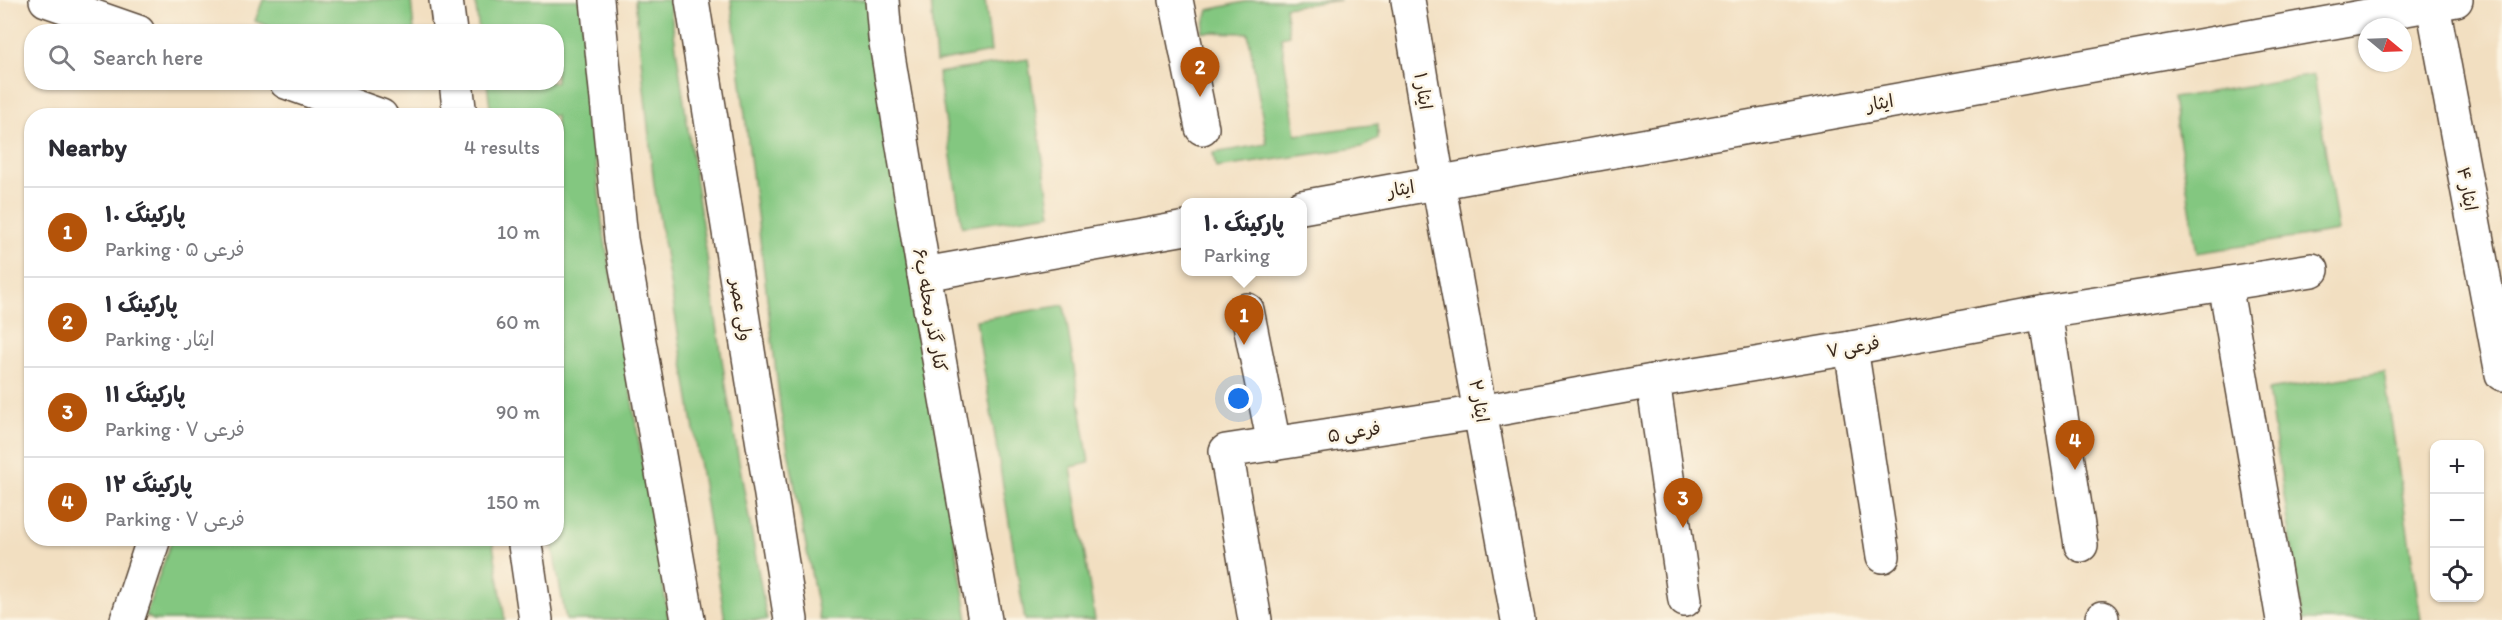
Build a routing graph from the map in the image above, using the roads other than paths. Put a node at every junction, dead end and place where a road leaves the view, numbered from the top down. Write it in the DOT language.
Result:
graph roads {
  1 [pos="46,0"];
  2 [pos="447,0"];
  3 [pos="597,0"];
  4 [pos="692,0"];
  5 [pos="882,0"];
  6 [pos="1176,0"];
  7 [pos="1408,0"];
  8 [pos="2440,1"];
  9 [pos="115,24"];
  10 [pos="449,24"];
  11 [pos="308,90"];
  12 [pos="457,90"];
  13 [pos="359,108"];
  14 [pos="459,108"];
  15 [pos="1202,128"];
  16 [pos="1438,182"];
  17 [pos="1307,206"];
  18 [pos="1181,229"];
  19 [pos="2312,270"];
  20 [pos="924,274"];
  21 [pos="2225,284"];
  22 [pos="1247,310"];
  23 [pos="2045,312"];
  24 [pos="1851,348"];
  25 [pos="2502,374"];
  26 [pos="1653,381"];
  27 [pos="1481,412"];
  28 [pos="1274,444"];
  29 [pos="2081,545"];
  30 [pos="151,546"];
  31 [pos="525,546"];
  32 [pos="1883,556"];
  33 [pos="1685,600"];
  34 [pos="127,620"];
  35 [pos="536,620"];
  36 [pos="688,620"];
  37 [pos="790,620"];
  38 [pos="985,620"];
  39 [pos="1255,620"];
  40 [pos="1518,620"];
  41 [pos="2283,620"];
  1 -- 9 [label="street"];
  2 -- 10 [label="street"];
  3 -- 36 [label="street"];
  4 -- 37 [label="street, ولی عصر"];
  5 -- 20 [label="street, کنار گذر محله ب۶"];
  6 -- 15 [label="street"];
  7 -- 16 [label="street, ایثار ۱"];
  8 -- 16 [label="street, ایثار"];
  8 -- 25 [label="street, ایثار ۴"];
  11 -- 13 [label="street"];
  12 -- 14 [label="street"];
  16 -- 17 [label="street, ایثار"];
  16 -- 27 [label="street, ایثار ۲"];
  18 -- 20 [label="street"];
  19 -- 21 [label="street, فرعی ۷"];
  20 -- 38 [label="street, کنار گذر محله ب۶"];
  21 -- 23 [label="street, فرعی ۷"];
  21 -- 41 [label="street"];
  22 -- 28 [label="street"];
  23 -- 24 [label="street, فرعی ۷"];
  23 -- 29 [label="street"];
  24 -- 26 [label="street, فرعی ۷"];
  24 -- 32 [label="street"];
  26 -- 27 [label="street, فرعی ۷"];
  26 -- 33 [label="street"];
  27 -- 28 [label="street, فرعی ۵"];
  27 -- 40 [label="street, ایثار ۲"];
  28 -- 39 [label="street, فرعی ۵"];
  30 -- 34 [label="street"];
  31 -- 35 [label="street"];
}
